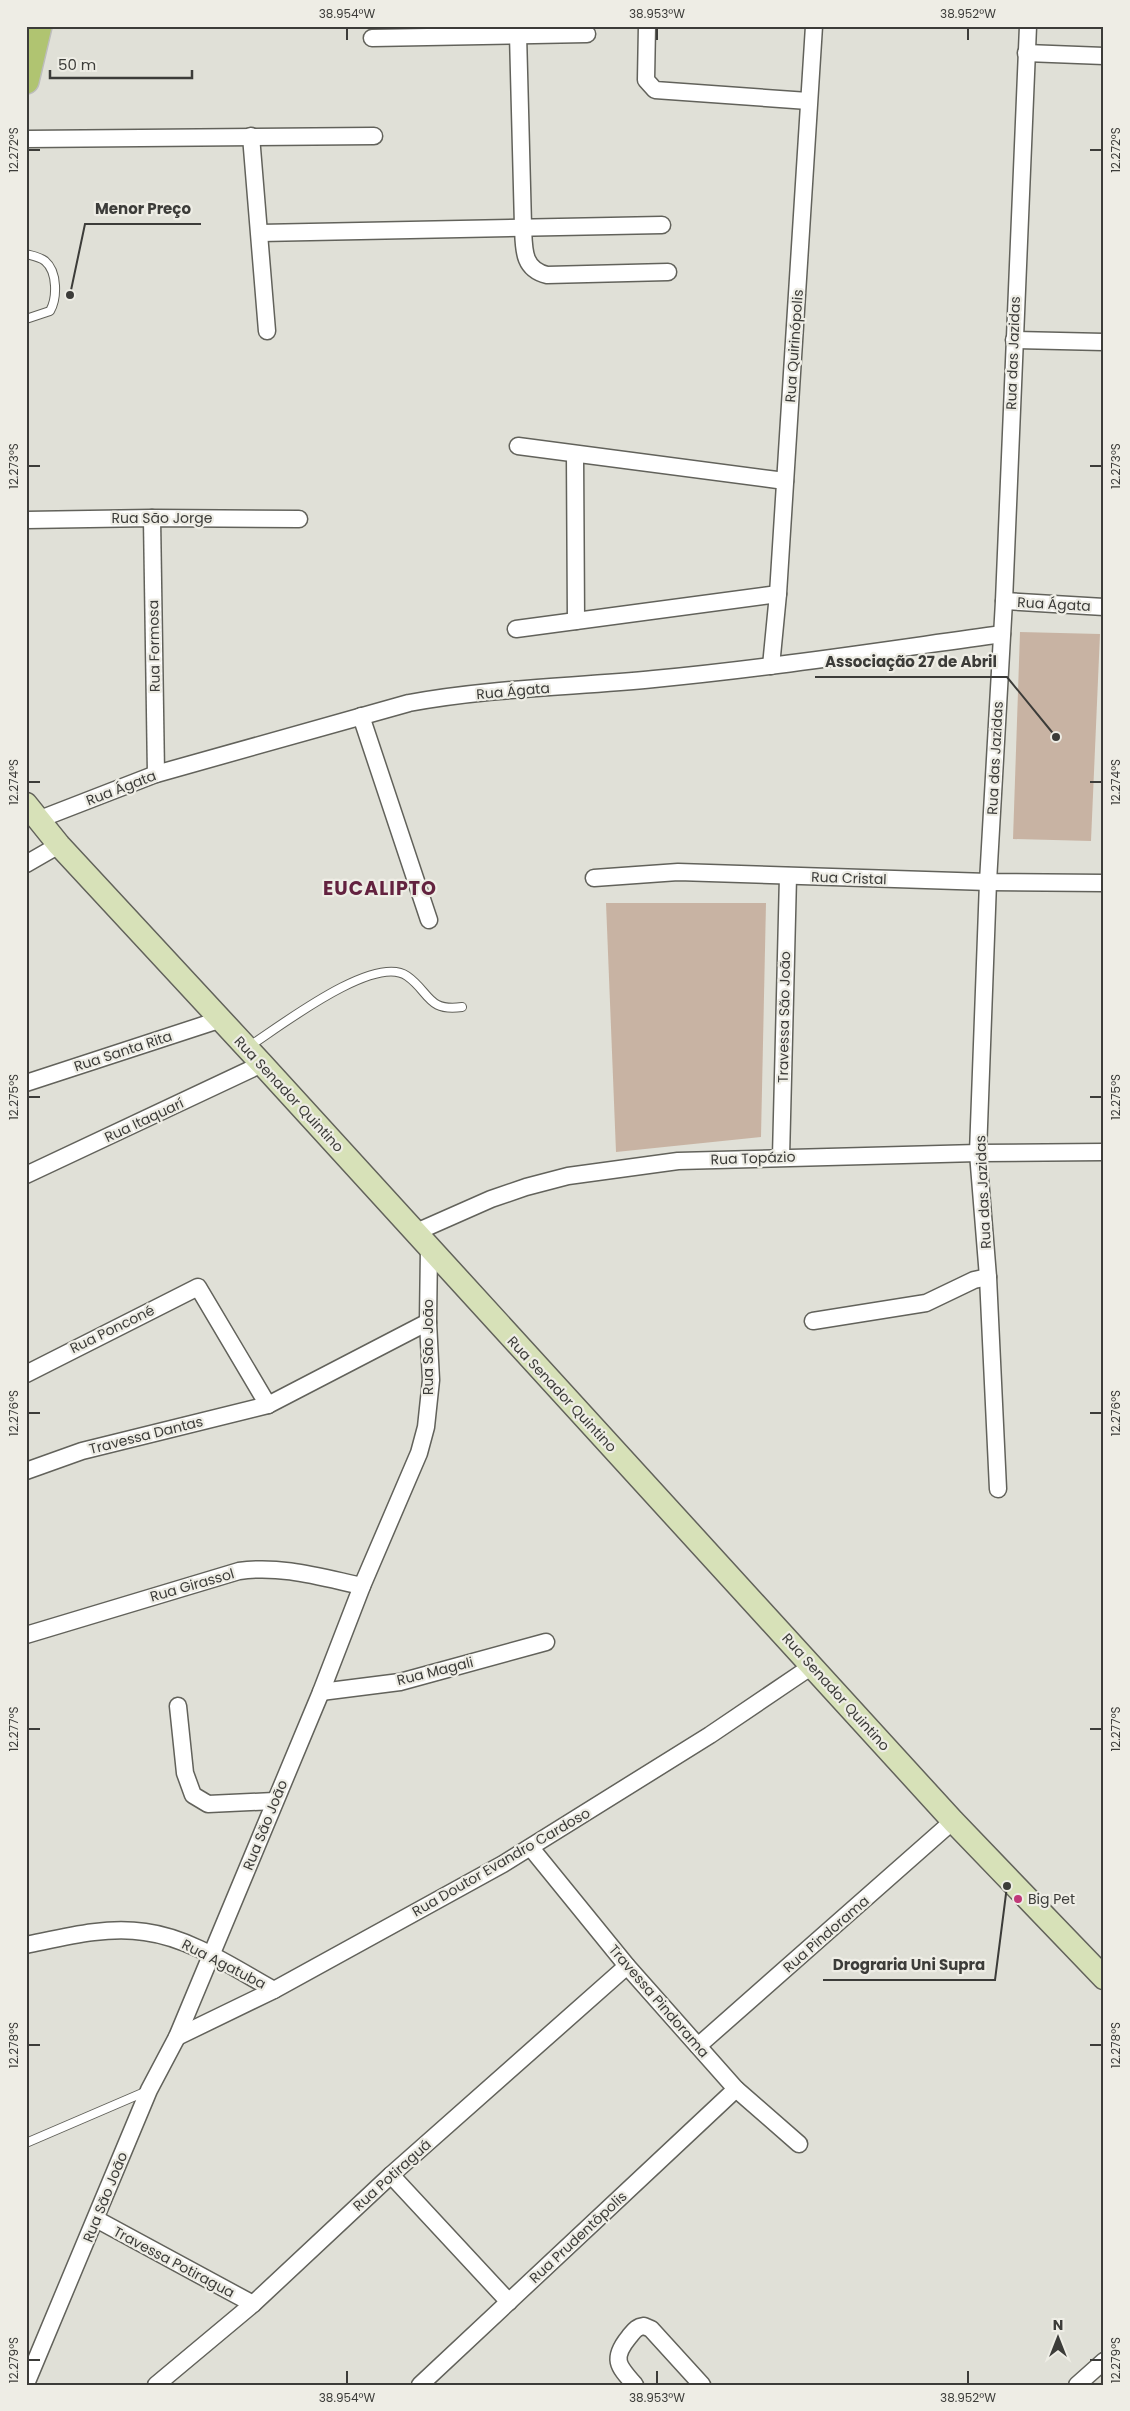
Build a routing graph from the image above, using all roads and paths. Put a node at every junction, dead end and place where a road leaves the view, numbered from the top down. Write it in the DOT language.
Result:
graph roads {
  1 [pos="39,26"];
  2 [pos="647,26"];
  3 [pos="814,26"];
  4 [pos="1028,26"];
  5 [pos="518,34"];
  6 [pos="587,34"];
  7 [pos="372,38"];
  8 [pos="1026,52"];
  9 [pos="1104,56"];
  10 [pos="26,80"];
  11 [pos="808,101"];
  12 [pos="251,136"];
  13 [pos="374,136"];
  14 [pos="26,138"];
  15 [pos="662,225"];
  16 [pos="523,226"];
  17 [pos="260,234"];
  18 [pos="26,254"];
  19 [pos="668,272"];
  20 [pos="26,319"];
  21 [pos="267,331"];
  22 [pos="1014,340"];
  23 [pos="1104,342"];
  24 [pos="518,446"];
  25 [pos="575,454"];
  26 [pos="785,481"];
  27 [pos="152,518"];
  28 [pos="299,519"];
  29 [pos="26,520"];
  30 [pos="778,594"];
  31 [pos="1004,601"];
  32 [pos="1104,607"];
  33 [pos="576,621"];
  34 [pos="516,629"];
  35 [pos="1002,634"];
  36 [pos="771,666"];
  37 [pos="361,716"];
  38 [pos="156,774"];
  39 [pos="33,812"];
  40 [pos="59,845"];
  41 [pos="26,864"];
  42 [pos="788,876"];
  43 [pos="594,878"];
  44 [pos="988,882"];
  45 [pos="1104,882"];
  46 [pos="429,920"];
  47 [pos="462,1007"];
  48 [pos="219,1020"];
  49 [pos="254,1056"];
  50 [pos="26,1083"];
  51 [pos="1104,1152"];
  52 [pos="978,1153"];
  53 [pos="781,1157"];
  54 [pos="26,1175"];
  55 [pos="421,1241"];
  56 [pos="988,1277"];
  57 [pos="813,1321"];
  58 [pos="428,1322"];
  59 [pos="26,1374"];
  60 [pos="268,1405"];
  61 [pos="26,1471"];
  62 [pos="998,1489"];
  63 [pos="362,1586"];
  64 [pos="26,1636"];
  65 [pos="546,1642"];
  66 [pos="812,1666"];
  67 [pos="321,1692"];
  68 [pos="178,1706"];
  69 [pos="274,1801"];
  70 [pos="953,1821"];
  71 [pos="531,1848"];
  72 [pos="26,1945"];
  73 [pos="211,1956"];
  74 [pos="628,1966"];
  75 [pos="1104,1978"];
  76 [pos="274,1990"];
  77 [pos="177,2037"];
  78 [pos="698,2046"];
  79 [pos="736,2089"];
  80 [pos="149,2090"];
  81 [pos="26,2143"];
  82 [pos="799,2144"];
  83 [pos="390,2175"];
  84 [pos="96,2219"];
  85 [pos="510,2302"];
  86 [pos="253,2304"];
  87 [pos="1104,2361"];
  88 [pos="26,2384"];
  89 [pos="156,2385"];
  90 [pos="420,2385"];
  91 [pos="635,2385"];
  92 [pos="702,2385"];
  93 [pos="1076,2385"];
  1 -- 10 [label="main road"];
  2 -- 11 [label="street"];
  3 -- 11 [label="street, Rua Quirinópolis"];
  4 -- 8 [label="street, Rua das Jazidas"];
  5 -- 6 [label="street"];
  5 -- 7 [label="street"];
  5 -- 16 [label="street"];
  8 -- 9 [label="street"];
  8 -- 22 [label="street, Rua das Jazidas"];
  11 -- 26 [label="street, Rua Quirinópolis"];
  12 -- 13 [label="street"];
  12 -- 14 [label="street"];
  12 -- 17 [label="street"];
  15 -- 16 [label="street"];
  16 -- 17 [label="street"];
  16 -- 19 [label="street"];
  17 -- 21 [label="street"];
  18 -- 20 [label="lane"];
  22 -- 23 [label="street"];
  22 -- 31 [label="street, Rua das Jazidas"];
  24 -- 25 [label="street"];
  25 -- 26 [label="street"];
  25 -- 33 [label="street"];
  26 -- 30 [label="street, Rua Quirinópolis"];
  27 -- 28 [label="street, Rua São Jorge"];
  27 -- 29 [label="street, Rua São Jorge"];
  27 -- 38 [label="street, Rua Formosa"];
  30 -- 33 [label="street"];
  30 -- 36 [label="street, Rua Quirinópolis"];
  31 -- 32 [label="street, Rua Ágata"];
  31 -- 35 [label="street, Rua das Jazidas"];
  33 -- 34 [label="street"];
  35 -- 36 [label="street, Rua Ágata"];
  35 -- 44 [label="street, Rua das Jazidas"];
  36 -- 37 [label="street, Rua Ágata"];
  37 -- 38 [label="street, Rua Ágata"];
  37 -- 46 [label="street"];
  38 -- 39 [label="street, Rua Ágata"];
  39 -- 40 [label="street, Rua Senador Quintino"];
  40 -- 41 [label="street"];
  40 -- 48 [label="street, Rua Senador Quintino"];
  42 -- 43 [label="street, Rua Cristal"];
  42 -- 44 [label="street, Rua Cristal"];
  42 -- 53 [label="street, Travessa São João"];
  44 -- 45 [label="street, Rua Cristal"];
  44 -- 52 [label="street, Rua das Jazidas"];
  47 -- 49 [label="lane"];
  48 -- 49 [label="street, Rua Senador Quintino"];
  48 -- 50 [label="street, Rua Santa Rita"];
  49 -- 54 [label="street, Rua Itaquarí"];
  49 -- 55 [label="street, Rua Senador Quintino"];
  51 -- 52 [label="street, Rua Topázio"];
  52 -- 53 [label="street, Rua Topázio"];
  52 -- 56 [label="street, Rua das Jazidas"];
  53 -- 55 [label="street, Rua Topázio"];
  55 -- 58 [label="street, Rua São João"];
  55 -- 66 [label="street, Rua Senador Quintino"];
  56 -- 57 [label="street"];
  56 -- 62 [label="street, Rua das Jazidas"];
  58 -- 60 [label="street, Travessa Dantas"];
  58 -- 63 [label="street, Rua São João"];
  59 -- 60 [label="street, Rua Ponconé"];
  60 -- 61 [label="street, Travessa Dantas"];
  63 -- 64 [label="street, Rua Girassol"];
  63 -- 67 [label="street, Rua São João"];
  65 -- 67 [label="street, Rua Magali"];
  66 -- 70 [label="street, Rua Senador Quintino"];
  66 -- 71 [label="street, Rua Doutor Evandro Cardoso"];
  67 -- 69 [label="street, Rua São João"];
  68 -- 69 [label="street"];
  69 -- 73 [label="street, Rua São João"];
  70 -- 75 [label="street, Rua Senador Quintino"];
  70 -- 78 [label="street, Rua Pindorama"];
  71 -- 74 [label="street, Travessa Pindorama"];
  71 -- 76 [label="street, Rua Doutor Evandro Cardoso"];
  72 -- 73 [label="street, Rua Agatuba"];
  73 -- 76 [label="street, Rua Agatuba"];
  73 -- 77 [label="street, Rua São João"];
  74 -- 78 [label="street, Travessa Pindorama"];
  74 -- 83 [label="street, Rua Potiraguá"];
  76 -- 77 [label="street, Rua Doutor Evandro Cardoso"];
  77 -- 80 [label="street, Rua São João"];
  78 -- 79 [label="street, Travessa Pindorama"];
  79 -- 82 [label="street, Travessa Pindorama"];
  79 -- 85 [label="street, Rua Prudentôpolis"];
  80 -- 81 [label="lane"];
  80 -- 84 [label="street, Rua São João"];
  83 -- 85 [label="street"];
  83 -- 86 [label="street, Rua Potiraguá"];
  84 -- 86 [label="street, Travessa Potiragua"];
  84 -- 88 [label="street, Rua São João"];
  85 -- 90 [label="street, Rua Prudentôpolis"];
  86 -- 89 [label="street, Rua Potiraguá"];
  87 -- 93 [label="street"];
  91 -- 92 [label="street"];
}
